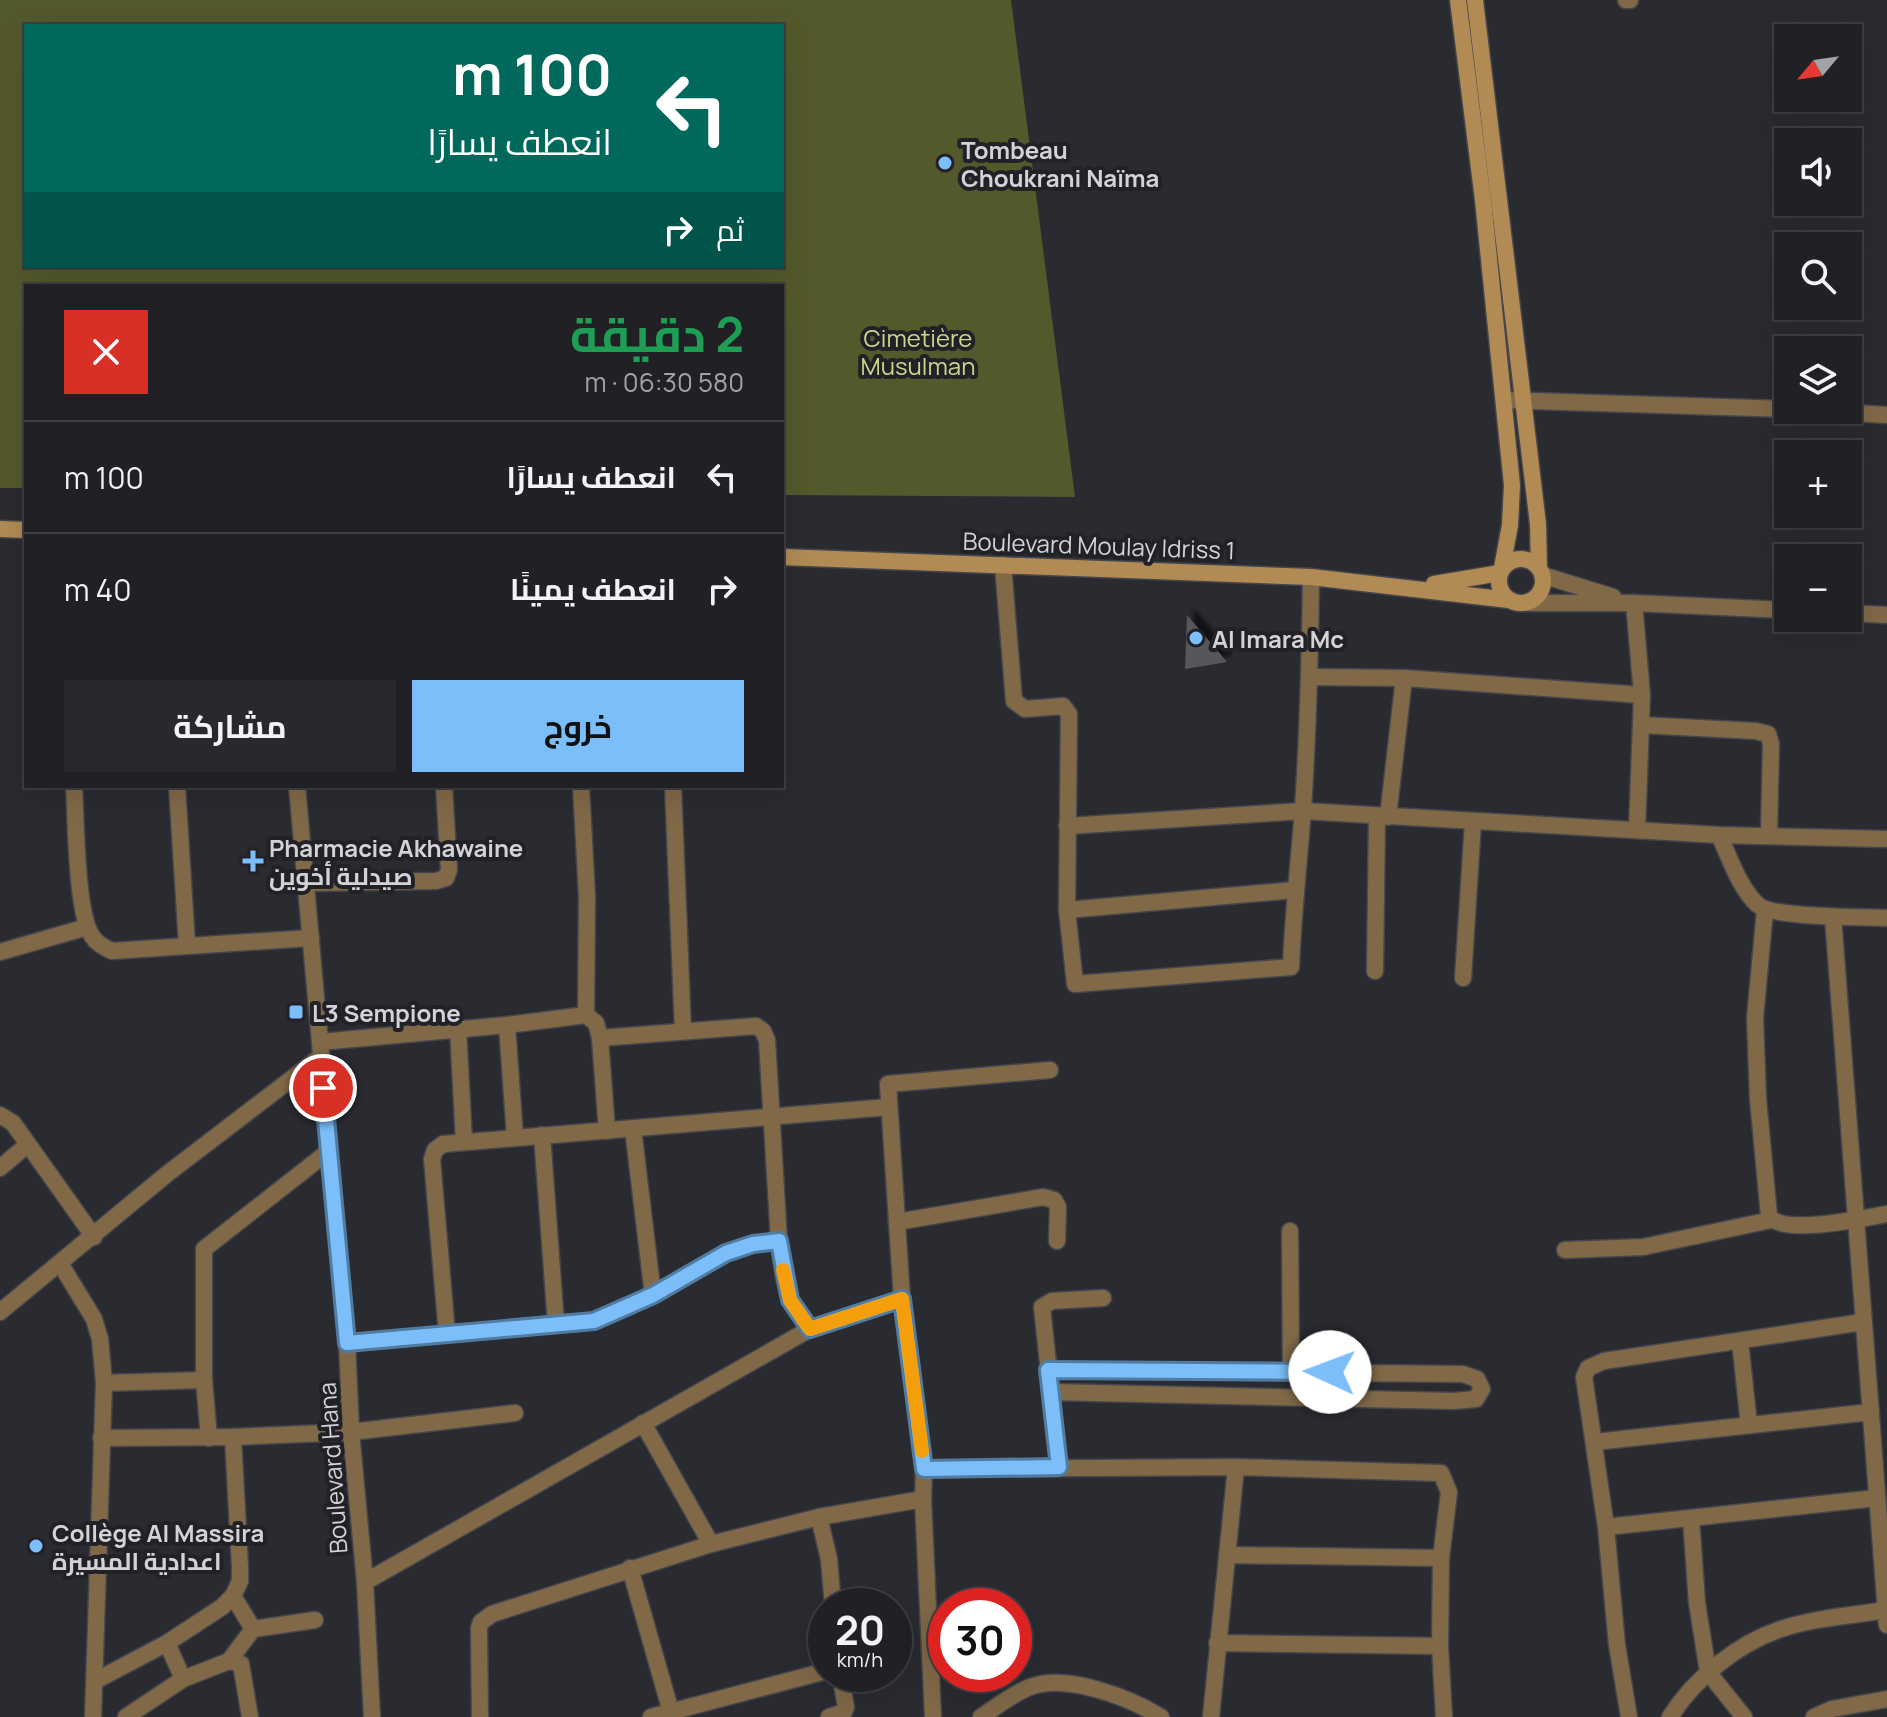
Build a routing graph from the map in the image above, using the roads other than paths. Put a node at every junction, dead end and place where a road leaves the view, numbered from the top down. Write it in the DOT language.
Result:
graph roads {
  1 [pos="1458,0"];
  2 [pos="1475,0"];
  3 [pos="1504,400"];
  4 [pos="1523,400"];
  5 [pos="1774,409"];
  6 [pos="1862,413"];
  7 [pos="1887,415"];
  8 [pos="0,529"];
  9 [pos="24,530"];
  10 [pos="784,557"];
  11 [pos="1003,565"];
  12 [pos="1501,571"];
  13 [pos="1541,572"];
  14 [pos="1311,577"];
  15 [pos="1414,587"];
  16 [pos="1516,602"];
  17 [pos="1634,603"];
  18 [pos="1774,609"];
  19 [pos="1862,614"];
  20 [pos="1887,615"];
  21 [pos="1310,677"];
  22 [pos="1404,678"];
  23 [pos="1642,695"];
  24 [pos="1641,725"];
  25 [pos="74,788"];
  26 [pos="177,788"];
  27 [pos="297,788"];
  28 [pos="444,788"];
  29 [pos="587,788"];
  30 [pos="673,788"];
  31 [pos="1303,811"];
  32 [pos="1383,817"];
  33 [pos="1473,822"];
  34 [pos="1067,826"];
  35 [pos="1637,830"];
  36 [pos="1719,835"];
  37 [pos="1769,835"];
  38 [pos="1887,839"];
  39 [pos="305,883"];
  40 [pos="1295,890"];
  41 [pos="1067,910"];
  42 [pos="1765,910"];
  43 [pos="1833,917"];
  44 [pos="1887,918"];
  45 [pos="87,927"];
  46 [pos="311,938"];
  47 [pos="187,945"];
  48 [pos="0,952"];
  49 [pos="1375,971"];
  50 [pos="1463,978"];
  51 [pos="586,1015"];
  52 [pos="507,1025"];
  53 [pos="458,1028"];
  54 [pos="683,1031"];
  55 [pos="600,1038"];
  56 [pos="320,1049"];
  57 [pos="1050,1070"];
  58 [pos="889,1107"];
  59 [pos="0,1115"];
  60 [pos="772,1117"];
  61 [pos="633,1129"];
  62 [pos="607,1131"];
  63 [pos="542,1135"];
  64 [pos="515,1137"];
  65 [pos="464,1142"];
  66 [pos="27,1145"];
  67 [pos="329,1151"];
  68 [pos="0,1168"];
  69 [pos="1887,1214"];
  70 [pos="1858,1219"];
  71 [pos="1771,1220"];
  72 [pos="897,1222"];
  73 [pos="1290,1231"];
  74 [pos="94,1237"];
  75 [pos="779,1241"];
  76 [pos="1057,1241"];
  77 [pos="1565,1250"];
  78 [pos="61,1265"];
  79 [pos="653,1295"];
  80 [pos="1103,1298"];
  81 [pos="902,1299"];
  82 [pos="0,1312"];
  83 [pos="1863,1322"];
  84 [pos="556,1324"];
  85 [pos="810,1329"];
  86 [pos="447,1334"];
  87 [pos="1740,1341"];
  88 [pos="347,1343"];
  89 [pos="1048,1370"];
  90 [pos="1190,1371"];
  91 [pos="1299,1371"];
  92 [pos="1375,1374"];
  93 [pos="204,1380"];
  94 [pos="104,1383"];
  95 [pos="1051,1392"];
  96 [pos="1190,1394"];
  97 [pos="1304,1397"];
  98 [pos="1375,1399"];
  99 [pos="1871,1412"];
  100 [pos="515,1413"];
  101 [pos="643,1423"];
  102 [pos="1749,1425"];
  103 [pos="351,1432"];
  104 [pos="233,1437"];
  105 [pos="101,1438"];
  106 [pos="209,1438"];
  107 [pos="1595,1442"];
  108 [pos="1059,1467"];
  109 [pos="1236,1467"];
  110 [pos="924,1469"];
  111 [pos="1877,1498"];
  112 [pos="923,1499"];
  113 [pos="819,1517"];
  114 [pos="1691,1518"];
  115 [pos="1606,1527"];
  116 [pos="711,1544"];
  117 [pos="1227,1555"];
  118 [pos="1441,1558"];
  119 [pos="630,1568"];
  120 [pos="365,1582"];
  121 [pos="831,1588"];
  122 [pos="233,1596"];
  123 [pos="1886,1618"];
  124 [pos="315,1620"];
  125 [pos="253,1629"];
  126 [pos="167,1643"];
  127 [pos="1217,1643"];
  128 [pos="1440,1646"];
  129 [pos="229,1661"];
  130 [pos="1708,1672"];
  131 [pos="808,1676"];
  132 [pos="183,1679"];
  133 [pos="95,1681"];
  134 [pos="843,1692"];
  135 [pos="1887,1699"];
  136 [pos="671,1712"];
  137 [pos="93,1717"];
  138 [pos="126,1717"];
  139 [pos="250,1717"];
  140 [pos="372,1717"];
  141 [pos="480,1717"];
  142 [pos="651,1717"];
  143 [pos="829,1717"];
  144 [pos="933,1717"];
  145 [pos="981,1717"];
  146 [pos="1161,1717"];
  147 [pos="1211,1717"];
  148 [pos="1444,1717"];
  149 [pos="1629,1717"];
  150 [pos="1670,1717"];
  151 [pos="1744,1717"];
  152 [pos="1814,1717"];
  1 -- 3 [label="main road"];
  2 -- 4 [label="main road"];
  3 -- 4 [label="street"];
  3 -- 12 [label="main road"];
  4 -- 5 [label="street"];
  4 -- 13 [label="main road"];
  6 -- 7 [label="street"];
  8 -- 9 [label="main road"];
  10 -- 11 [label="main road, Boulevard Moulay Idriss 1"];
  11 -- 14 [label="main road, Boulevard Moulay Idriss 1"];
  11 -- 34 [label="street"];
  12 -- 13 [label="main road"];
  12 -- 15 [label="main road, Boulevard Moulay Idriss 1"];
  12 -- 16 [label="main road"];
  13 -- 16 [label="main road"];
  13 -- 17 [label="street"];
  14 -- 15 [label="main road, Boulevard Moulay Idriss 1"];
  14 -- 21 [label="street"];
  15 -- 16 [label="main road, Boulevard Moulay Idriss 1"];
  16 -- 17 [label="street"];
  17 -- 18 [label="street"];
  17 -- 23 [label="street"];
  19 -- 20 [label="street"];
  21 -- 22 [label="street"];
  21 -- 31 [label="street"];
  22 -- 23 [label="street"];
  22 -- 32 [label="street"];
  23 -- 24 [label="street"];
  24 -- 35 [label="street"];
  24 -- 37 [label="street"];
  25 -- 45 [label="street"];
  26 -- 47 [label="street"];
  27 -- 39 [label="street, Boulevard Hana"];
  28 -- 39 [label="street"];
  29 -- 51 [label="street"];
  30 -- 54 [label="street"];
  31 -- 32 [label="street"];
  31 -- 34 [label="street"];
  31 -- 40 [label="street"];
  32 -- 33 [label="street"];
  32 -- 49 [label="street"];
  33 -- 35 [label="street"];
  33 -- 50 [label="street"];
  34 -- 41 [label="street"];
  35 -- 36 [label="street"];
  36 -- 37 [label="street"];
  36 -- 42 [label="street"];
  37 -- 38 [label="street"];
  39 -- 46 [label="street, Boulevard Hana"];
  40 -- 41 [label="street"];
  40 -- 41 [label="street"];
  42 -- 43 [label="street"];
  42 -- 71 [label="street"];
  43 -- 44 [label="street"];
  43 -- 70 [label="street"];
  45 -- 47 [label="street"];
  45 -- 48 [label="street"];
  46 -- 47 [label="street"];
  46 -- 56 [label="street, Boulevard Hana"];
  51 -- 52 [label="street"];
  51 -- 55 [label="street"];
  52 -- 53 [label="street"];
  52 -- 64 [label="street"];
  53 -- 56 [label="street"];
  53 -- 65 [label="street"];
  54 -- 55 [label="street"];
  54 -- 60 [label="street"];
  55 -- 62 [label="street"];
  56 -- 67 [label="street, Boulevard Hana"];
  56 -- 74 [label="street"];
  57 -- 58 [label="street"];
  58 -- 60 [label="street"];
  58 -- 72 [label="street"];
  59 -- 66 [label="street"];
  60 -- 61 [label="street"];
  60 -- 75 [label="street"];
  61 -- 62 [label="street"];
  61 -- 79 [label="street"];
  62 -- 63 [label="street"];
  63 -- 64 [label="street"];
  63 -- 84 [label="street"];
  64 -- 65 [label="street"];
  65 -- 86 [label="street"];
  66 -- 68 [label="street"];
  66 -- 74 [label="street"];
  67 -- 88 [label="street, Boulevard Hana"];
  67 -- 93 [label="street"];
  69 -- 70 [label="street"];
  70 -- 71 [label="street"];
  70 -- 83 [label="street"];
  71 -- 77 [label="street"];
  72 -- 76 [label="street"];
  72 -- 81 [label="street"];
  73 -- 91 [label="street"];
  74 -- 78 [label="street"];
  75 -- 79 [label="street"];
  75 -- 85 [label="street"];
  78 -- 82 [label="street"];
  78 -- 94 [label="street"];
  79 -- 84 [label="street"];
  80 -- 89 [label="street"];
  81 -- 85 [label="street"];
  81 -- 110 [label="street"];
  83 -- 87 [label="street"];
  83 -- 99 [label="street"];
  84 -- 86 [label="street"];
  85 -- 101 [label="street"];
  86 -- 88 [label="street"];
  87 -- 102 [label="street"];
  87 -- 107 [label="street"];
  88 -- 103 [label="street, Boulevard Hana"];
  89 -- 90 [label="street"];
  89 -- 95 [label="street"];
  90 -- 91 [label="street"];
  90 -- 96 [label="street"];
  91 -- 92 [label="street"];
  91 -- 97 [label="street"];
  92 -- 98 [label="street"];
  92 -- 98 [label="street"];
  93 -- 94 [label="street"];
  93 -- 106 [label="street"];
  94 -- 105 [label="street"];
  95 -- 96 [label="street"];
  95 -- 108 [label="street"];
  96 -- 97 [label="street"];
  97 -- 98 [label="street"];
  99 -- 102 [label="street"];
  99 -- 111 [label="street"];
  100 -- 103 [label="street"];
  101 -- 116 [label="street"];
  101 -- 120 [label="street"];
  102 -- 107 [label="street"];
  103 -- 104 [label="street"];
  103 -- 120 [label="street, Boulevard Hana"];
  104 -- 106 [label="street"];
  104 -- 122 [label="street"];
  105 -- 106 [label="street"];
  105 -- 133 [label="street"];
  107 -- 115 [label="street"];
  108 -- 109 [label="street"];
  108 -- 110 [label="street"];
  109 -- 117 [label="street"];
  109 -- 118 [label="street"];
  110 -- 112 [label="street"];
  111 -- 114 [label="street"];
  111 -- 123 [label="street"];
  112 -- 113 [label="street"];
  112 -- 144 [label="street"];
  113 -- 116 [label="street"];
  113 -- 121 [label="street"];
  114 -- 115 [label="street"];
  114 -- 130 [label="street"];
  115 -- 149 [label="street"];
  116 -- 119 [label="street"];
  117 -- 118 [label="street"];
  117 -- 127 [label="street"];
  118 -- 128 [label="street"];
  119 -- 136 [label="street"];
  119 -- 141 [label="street"];
  120 -- 140 [label="street, Boulevard Hana"];
  122 -- 125 [label="street"];
  122 -- 126 [label="street"];
  123 -- 130 [label="street"];
  124 -- 125 [label="street"];
  125 -- 129 [label="street"];
  126 -- 132 [label="street"];
  126 -- 133 [label="street"];
  127 -- 128 [label="street"];
  127 -- 147 [label="street"];
  128 -- 148 [label="street"];
  129 -- 132 [label="street"];
  129 -- 139 [label="street"];
  130 -- 150 [label="street"];
  130 -- 151 [label="street"];
  131 -- 136 [label="street"];
  132 -- 138 [label="street"];
  133 -- 137 [label="street"];
  134 -- 143 [label="street"];
  135 -- 152 [label="street"];
  136 -- 142 [label="street"];
  145 -- 146 [label="street"];
}
